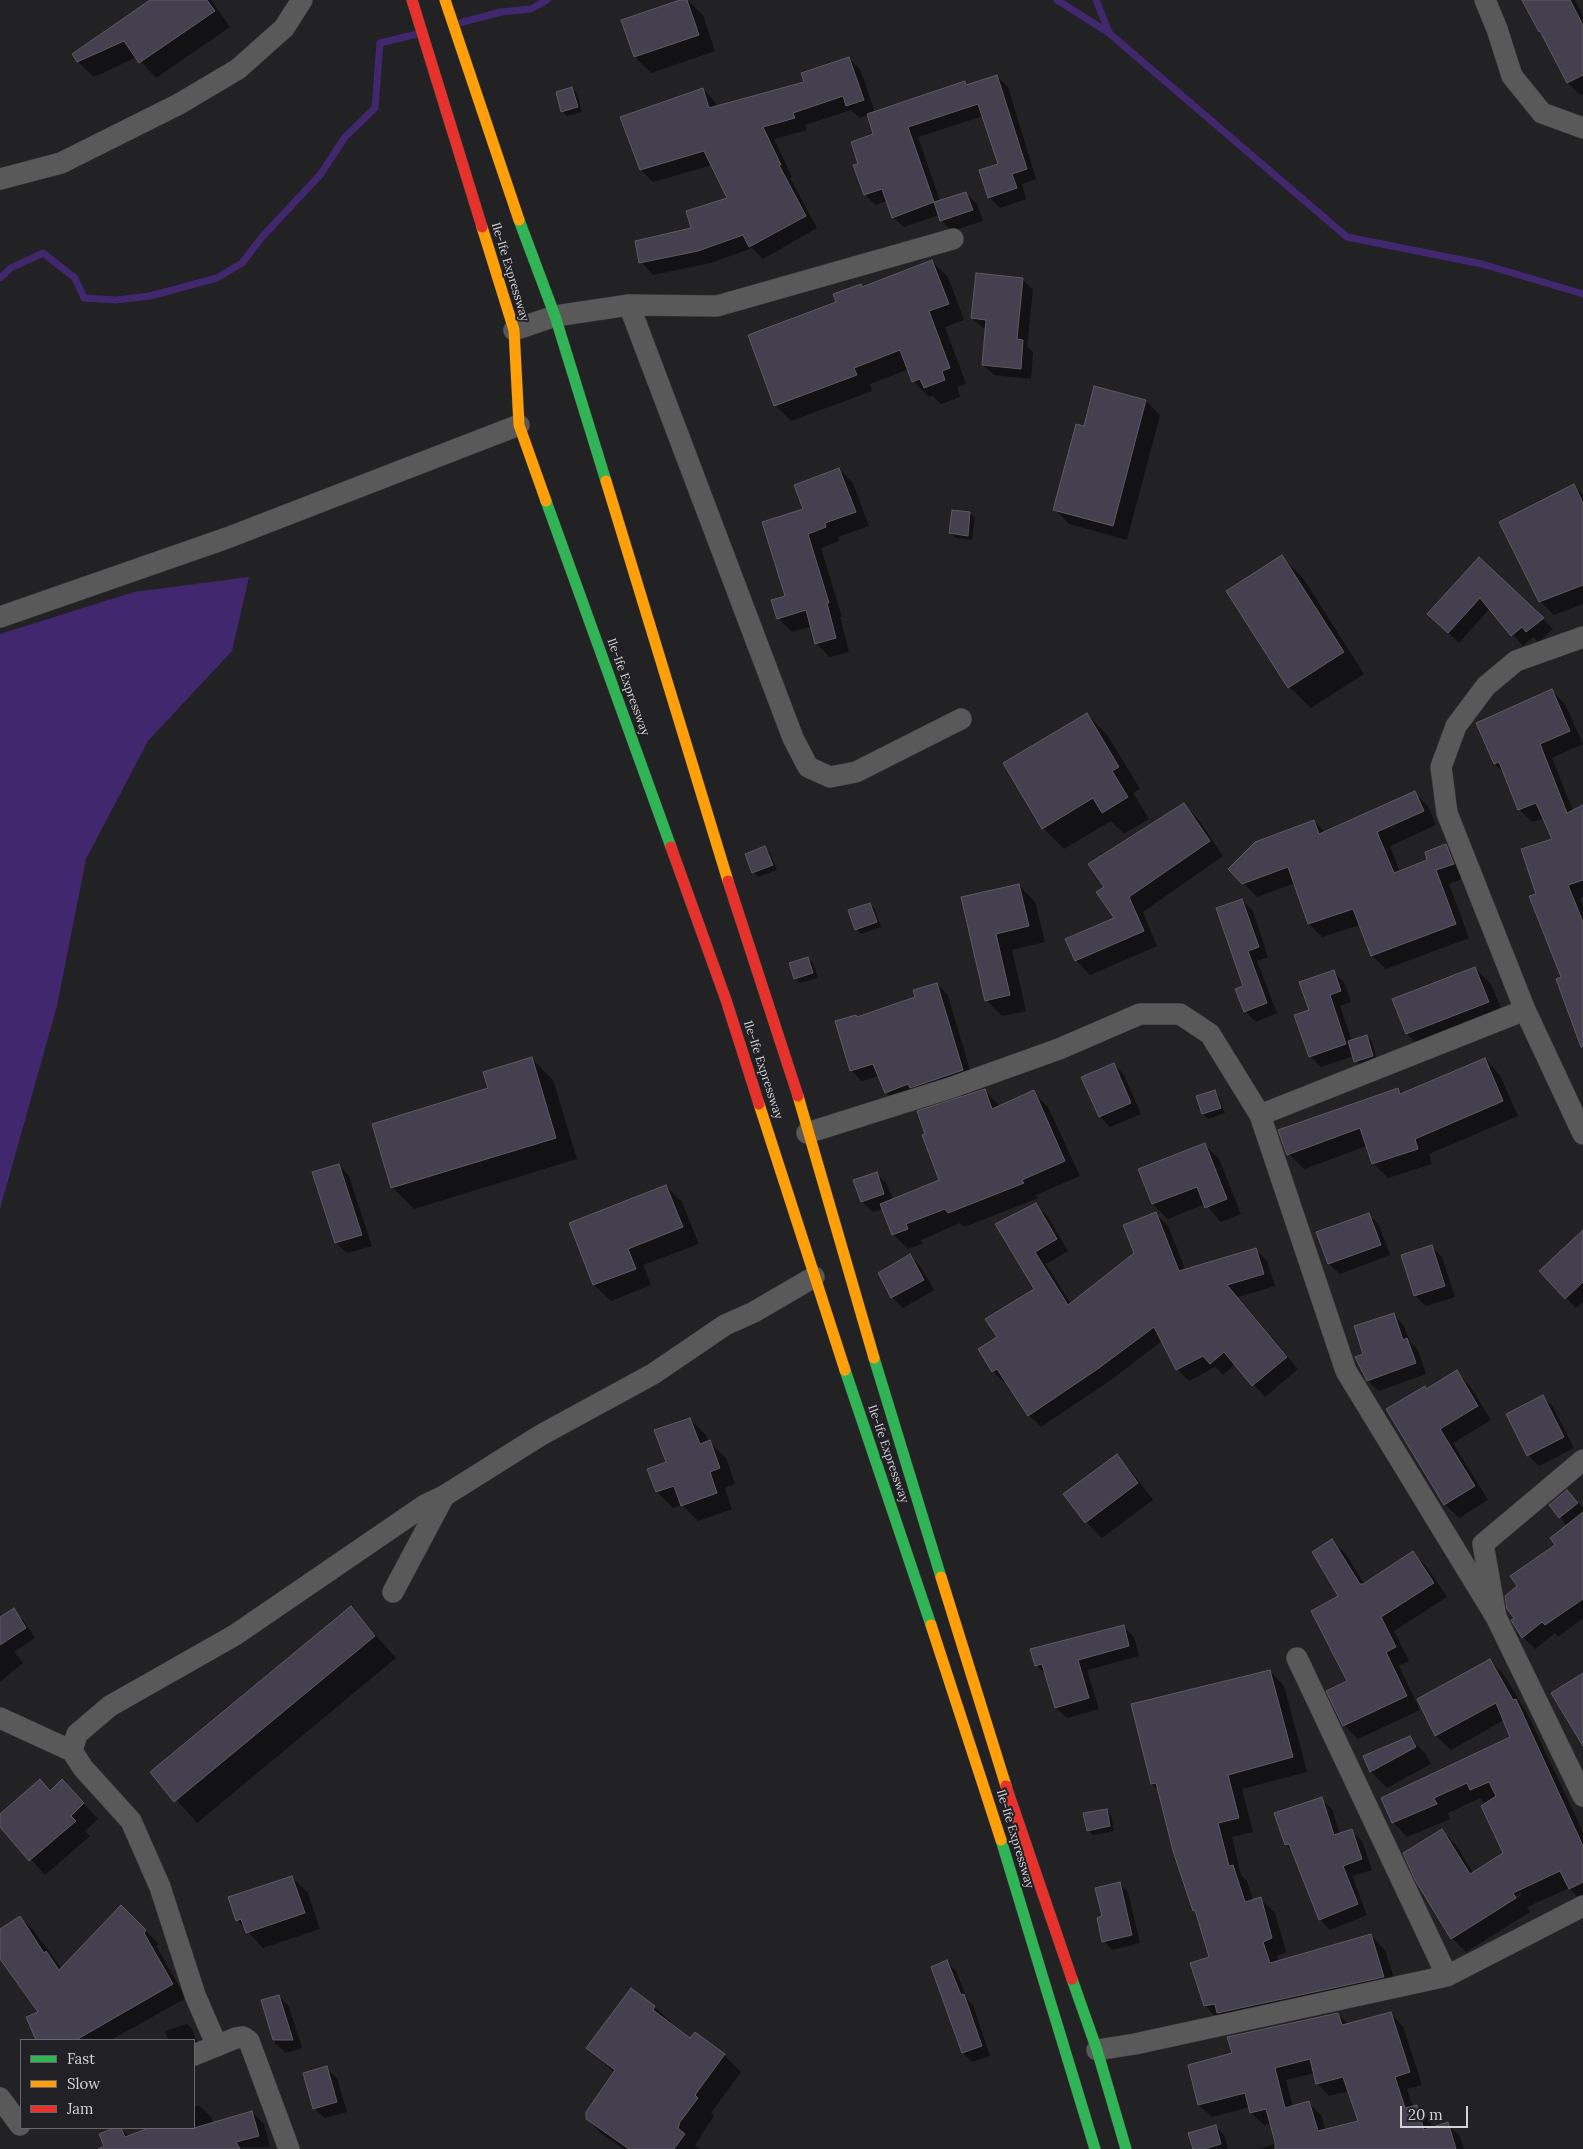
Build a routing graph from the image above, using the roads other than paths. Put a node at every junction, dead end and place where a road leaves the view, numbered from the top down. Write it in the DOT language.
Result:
graph roads {
  1 [pos="302,0"];
  2 [pos="412,0"];
  3 [pos="1484,0"];
  4 [pos="446,5"];
  5 [pos="1583,128"];
  6 [pos="0,179"];
  7 [pos="953,238"];
  8 [pos="629,305"];
  9 [pos="555,316"];
  10 [pos="514,330"];
  11 [pos="519,425"];
  12 [pos="0,617"];
  13 [pos="1583,637"];
  14 [pos="961,719"];
  15 [pos="1526,1010"];
  16 [pos="1260,1115"];
  17 [pos="807,1133"];
  18 [pos="1583,1134"];
  19 [pos="814,1276"];
  20 [pos="1583,1460"];
  21 [pos="444,1496"];
  22 [pos="393,1592"];
  23 [pos="1496,1618"];
  24 [pos="1297,1658"];
  25 [pos="0,1718"];
  26 [pos="72,1751"];
  27 [pos="1583,1796"];
  28 [pos="1583,1906"];
  29 [pos="1447,1976"];
  30 [pos="217,2046"];
  31 [pos="1097,2050"];
  32 [pos="195,2055"];
  33 [pos="0,2098"];
  34 [pos="14,2127"];
  35 [pos="289,2149"];
  36 [pos="1095,2149"];
  37 [pos="1126,2149"];
  1 -- 6 [label="street"];
  2 -- 10 [label="main road, Ile-Ife Expressway"];
  3 -- 5 [label="street"];
  4 -- 9 [label="main road, Ile-Ife Expressway"];
  7 -- 8 [label="street"];
  8 -- 9 [label="street"];
  8 -- 14 [label="street"];
  9 -- 10 [label="street"];
  9 -- 17 [label="main road, Ile-Ife Expressway"];
  10 -- 11 [label="main road, Ile-Ife Expressway"];
  11 -- 12 [label="street"];
  11 -- 19 [label="main road, Ile-Ife Expressway"];
  13 -- 15 [label="street"];
  15 -- 16 [label="street"];
  15 -- 18 [label="street"];
  16 -- 17 [label="street"];
  16 -- 23 [label="street"];
  17 -- 31 [label="main road, Ile-Ife Expressway"];
  19 -- 21 [label="street"];
  19 -- 36 [label="main road, Ile-Ife Expressway"];
  20 -- 23 [label="street"];
  21 -- 22 [label="street"];
  21 -- 26 [label="street"];
  23 -- 27 [label="street"];
  24 -- 29 [label="street"];
  25 -- 26 [label="street"];
  26 -- 30 [label="street"];
  28 -- 29 [label="street"];
  29 -- 31 [label="street"];
  30 -- 32 [label="street"];
  30 -- 35 [label="street"];
  31 -- 37 [label="main road, Ile-Ife Expressway"];
  33 -- 34 [label="street"];
}
